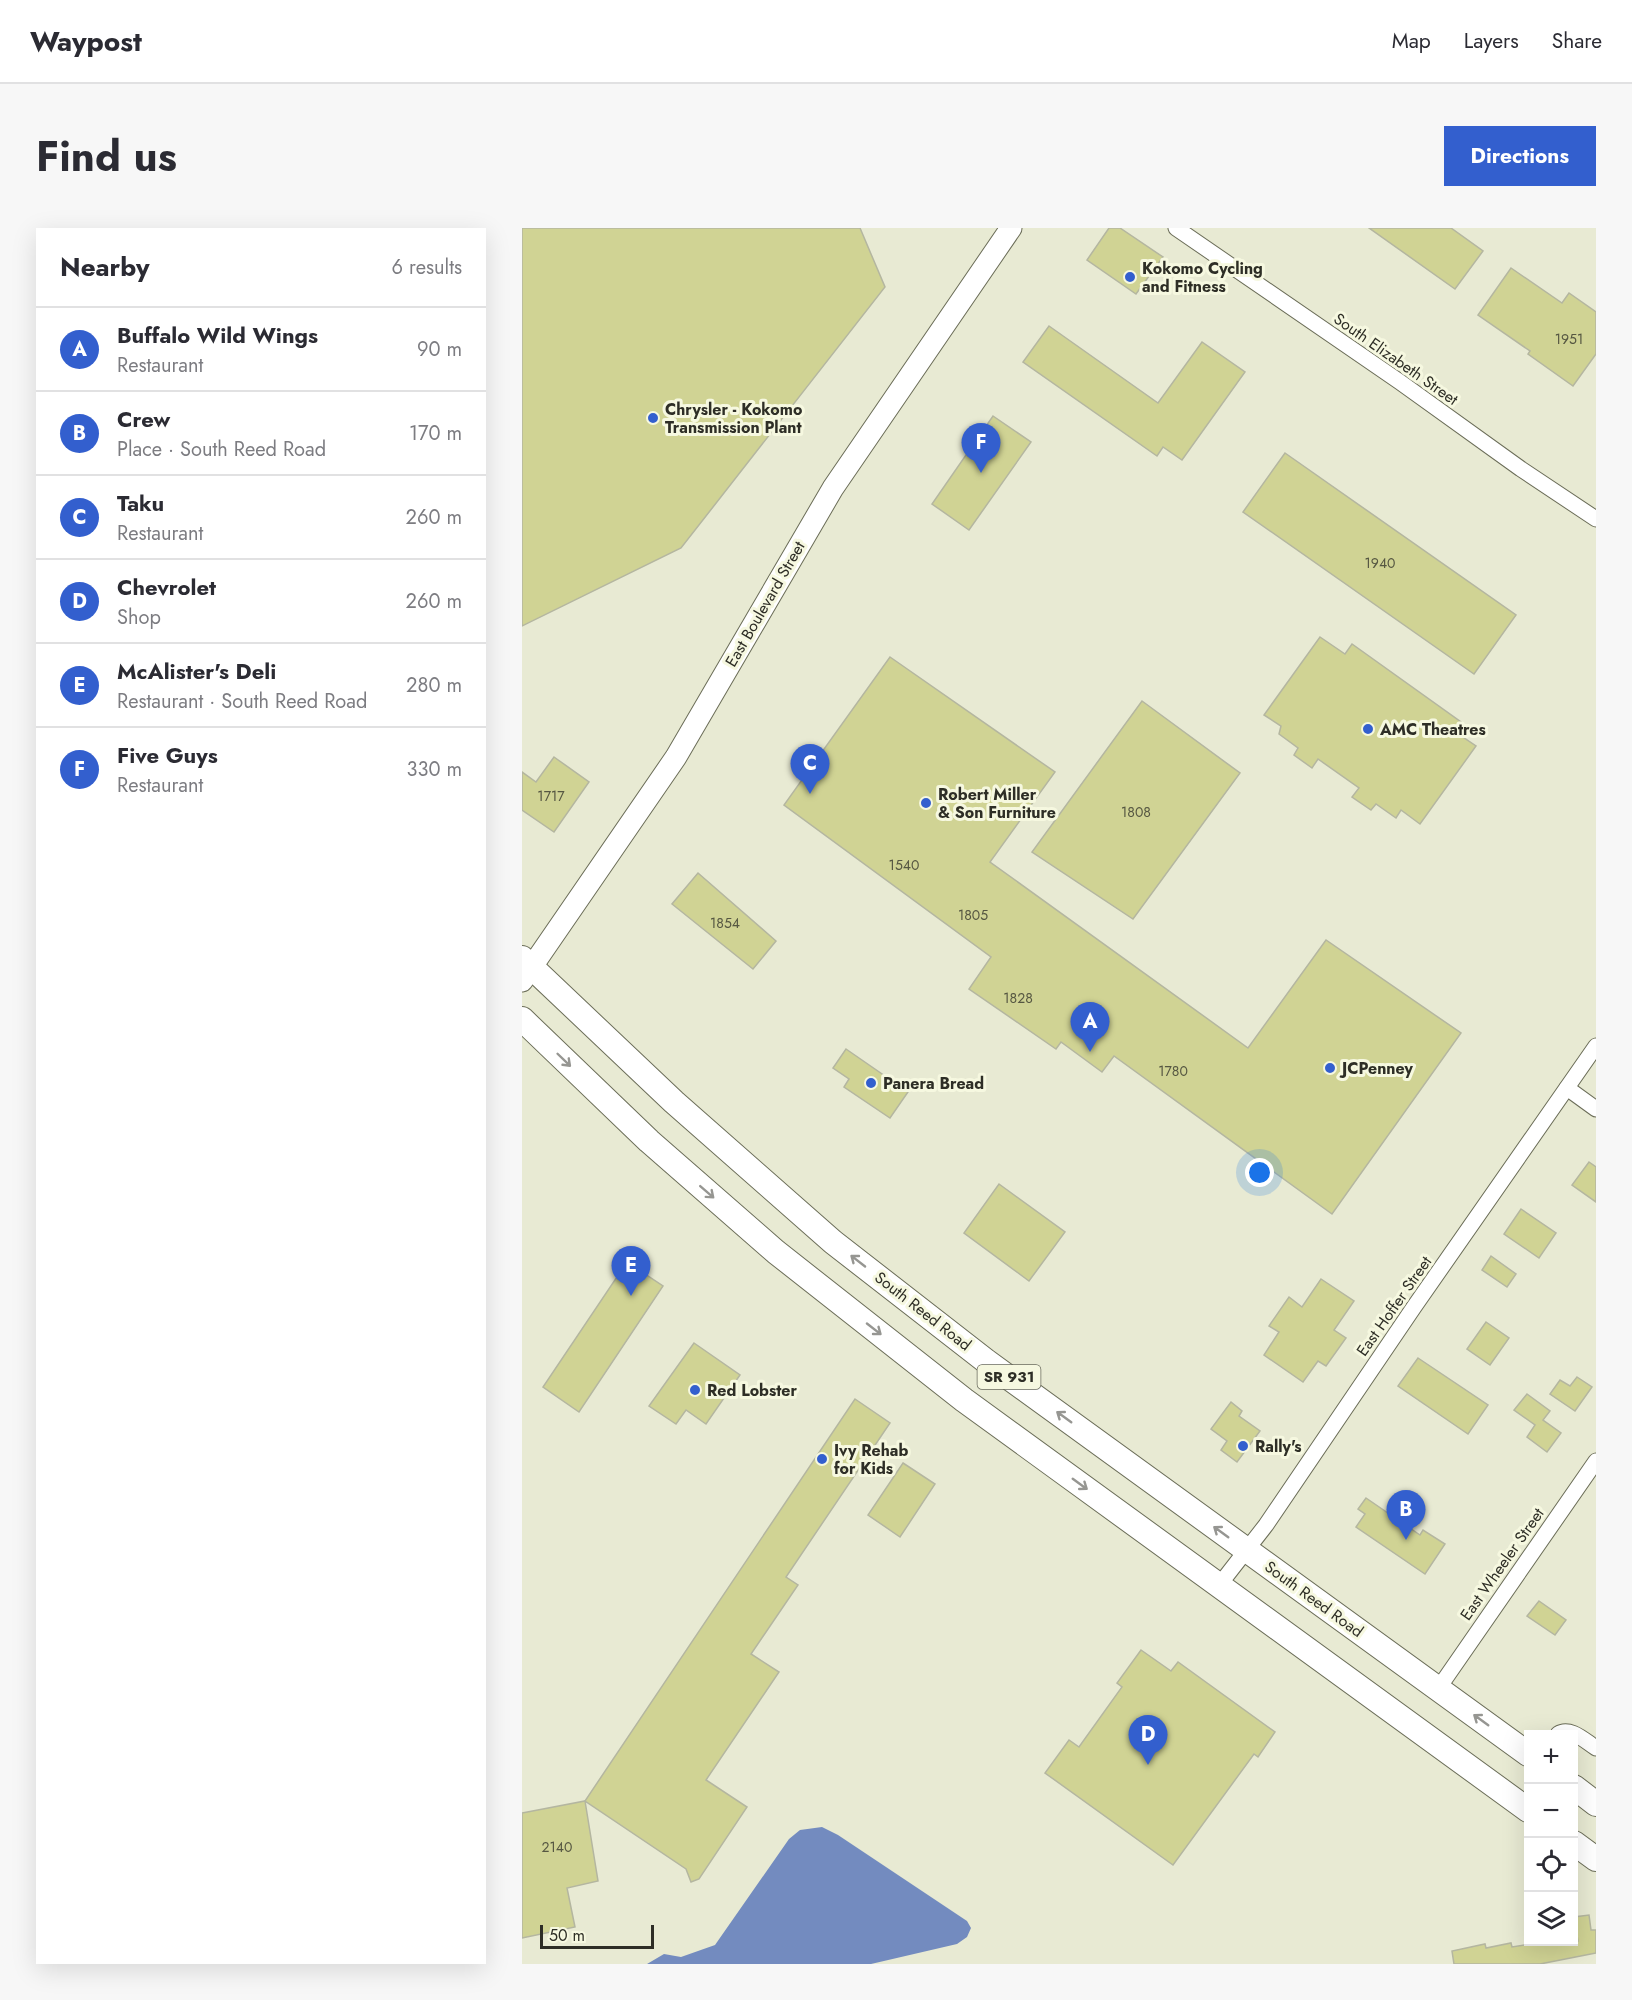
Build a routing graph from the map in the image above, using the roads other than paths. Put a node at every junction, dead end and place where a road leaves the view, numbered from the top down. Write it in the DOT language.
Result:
graph roads {
  1 [pos="1011,228"];
  2 [pos="1176,228"];
  3 [pos="1596,519"];
  4 [pos="525,969"];
  5 [pos="522,1019"];
  6 [pos="1596,1046"];
  7 [pos="1567,1088"];
  8 [pos="1596,1109"];
  9 [pos="1596,1461"];
  10 [pos="1247,1550"];
  11 [pos="1220,1584"];
  12 [pos="1438,1689"];
  13 [pos="1578,1737"];
  14 [pos="1596,1748"];
  15 [pos="1524,1751"];
  16 [pos="1578,1790"];
  17 [pos="1596,1804"];
  18 [pos="1524,1807"];
  19 [pos="1578,1846"];
  20 [pos="1596,1859"];
  1 -- 4 [label="main road, East Boulevard Street"];
  2 -- 3 [label="street, South Elizabeth Street"];
  10 -- 4 [label="main road, South Reed Road / SR 931, one-way"];
  5 -- 11 [label="main road, SR 931, one-way"];
  6 -- 7 [label="street, East Hoffer Street"];
  7 -- 8 [label="street"];
  7 -- 10 [label="street, East Hoffer Street"];
  9 -- 12 [label="street, East Wheeler Street"];
  10 -- 11 [label="street, East Hoffer Street"];
  10 -- 12 [label="main road, South Reed Road / SR 931"];
  11 -- 18 [label="main road, SR 931"];
  15 -- 12 [label="main road, South Reed Road / SR 931, one-way"];
  13 -- 14 [label="street"];
  16 -- 17 [label="main road"];
  19 -- 20 [label="main road"];
}
